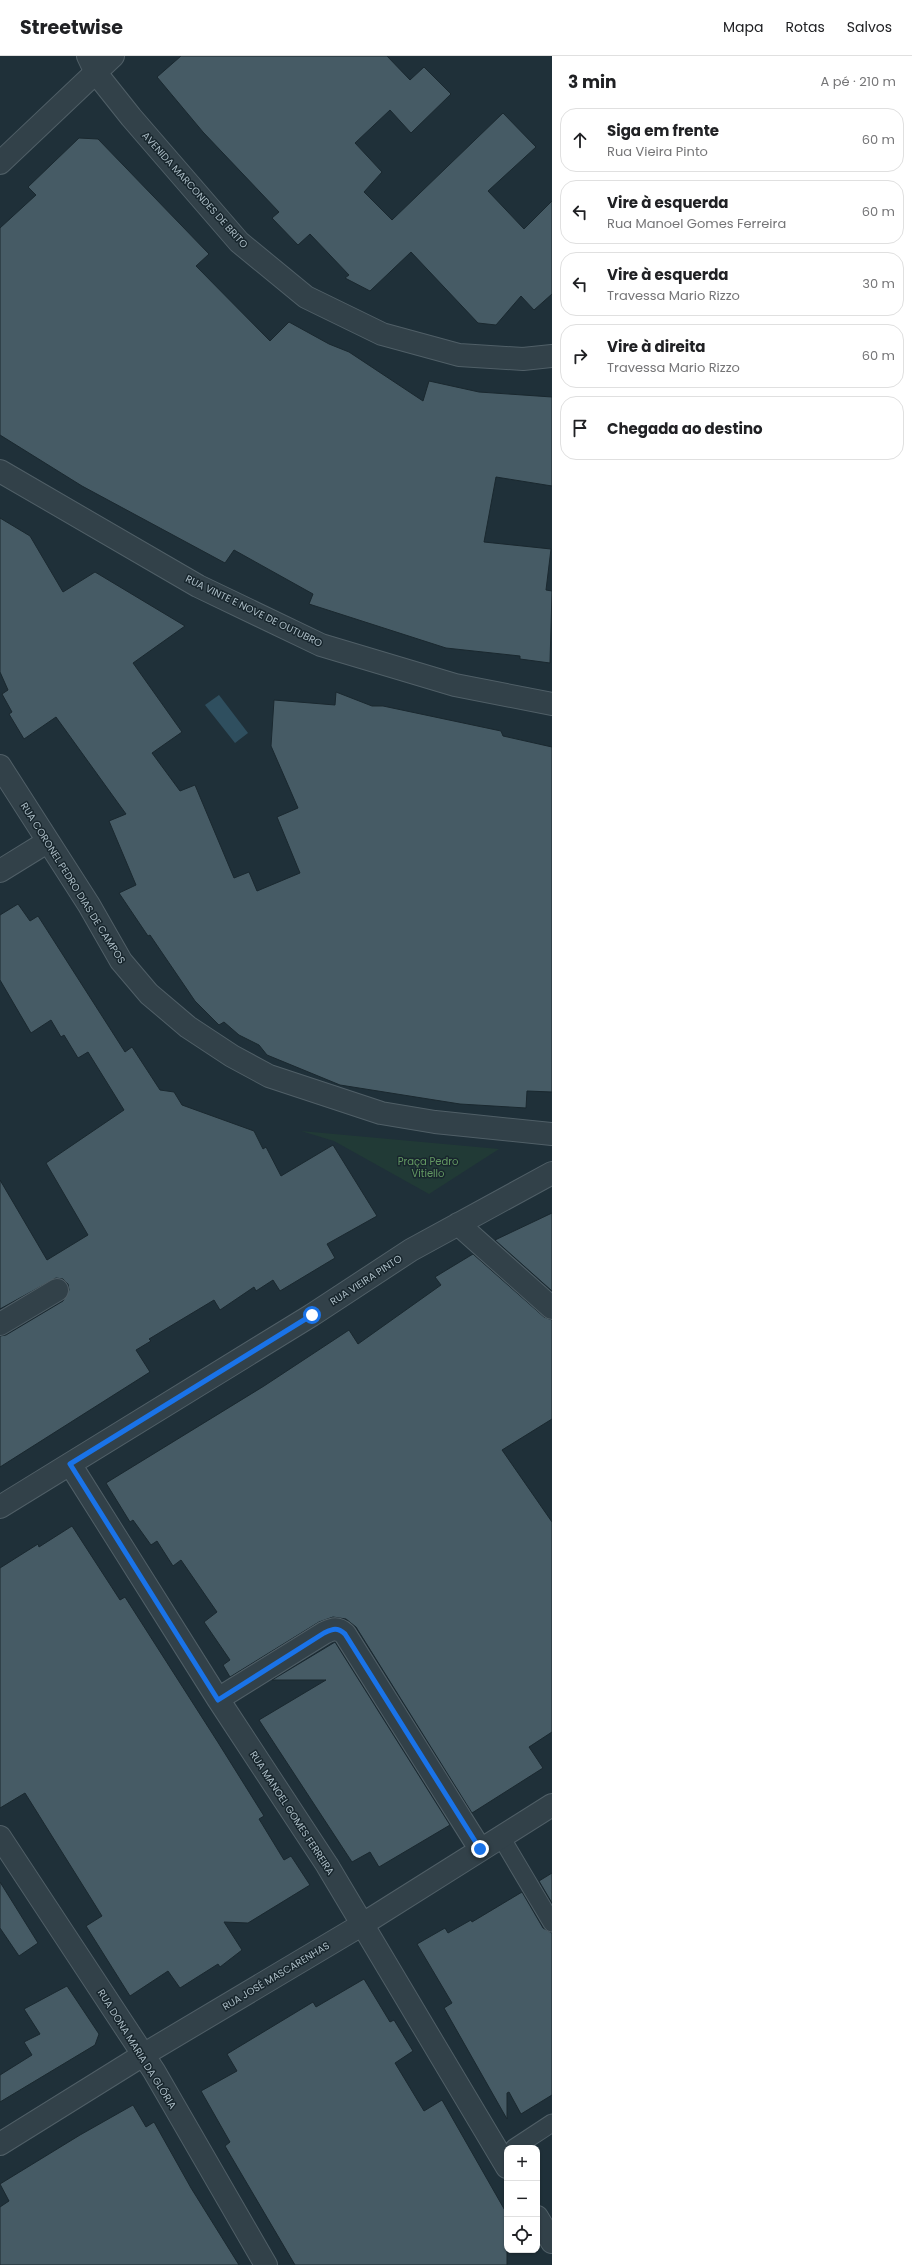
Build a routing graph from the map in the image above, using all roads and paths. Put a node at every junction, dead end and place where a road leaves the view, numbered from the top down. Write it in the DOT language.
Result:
graph roads {
  1 [pos="113,56"];
  2 [pos="92,64"];
  3 [pos="0,163"];
  4 [pos="552,356"];
  5 [pos="0,471"];
  6 [pos="552,704"];
  7 [pos="0,766"];
  8 [pos="47,842"];
  9 [pos="0,872"];
  10 [pos="552,1134"];
  11 [pos="552,1173"];
  12 [pos="458,1224"];
  13 [pos="57,1290"];
  14 [pos="552,1308"];
  15 [pos="0,1324"];
  16 [pos="70,1464"];
  17 [pos="3,1499"];
  18 [pos="218,1700"];
  19 [pos="552,1805"];
  20 [pos="0,1837"];
  21 [pos="501,1837"];
  22 [pos="480,1849"];
  23 [pos="552,1922"];
  24 [pos="363,1924"];
  25 [pos="143,2055"];
  26 [pos="552,2123"];
  27 [pos="0,2144"];
  28 [pos="522,2145"];
  29 [pos="504,2151"];
  30 [pos="540,2222"];
  31 [pos="552,2242"];
  32 [pos="266,2265"];
  1 -- 2 [label="street"];
  2 -- 3 [label="street"];
  2 -- 4 [label="street, AVENIDA MARCONDES DE BRITO"];
  5 -- 6 [label="street, RUA VINTE E NOVE DE OUTUBRO"];
  7 -- 8 [label="street, RUA CORONEL PEDRO DIAS DE CAMPOS"];
  8 -- 9 [label="street"];
  8 -- 10 [label="street, RUA CORONEL PEDRO DIAS DE CAMPOS"];
  11 -- 12 [label="street, RUA VIEIRA PINTO"];
  12 -- 14 [label="street"];
  12 -- 16 [label="street, RUA VIEIRA PINTO"];
  13 -- 15 [label="street"];
  16 -- 17 [label="street, RUA VIEIRA PINTO"];
  16 -- 18 [label="street, RUA MANOEL GOMES FERREIRA"];
  18 -- 22 [label="street"];
  18 -- 24 [label="street, RUA MANOEL GOMES FERREIRA"];
  19 -- 21 [label="street, RUA JOSÉ MASCARENHAS"];
  20 -- 25 [label="street, RUA DONA MARIA DA GLÓRIA"];
  21 -- 22 [label="street, RUA JOSÉ MASCARENHAS"];
  21 -- 23 [label="lane"];
  22 -- 24 [label="street, RUA JOSÉ MASCARENHAS"];
  24 -- 25 [label="street, RUA JOSÉ MASCARENHAS"];
  24 -- 29 [label="street, RUA MANOEL GOMES FERREIRA"];
  25 -- 27 [label="street, RUA JOSÉ MASCARENHAS"];
  25 -- 32 [label="street, RUA DONA MARIA DA GLÓRIA"];
  26 -- 28 [label="lane"];
  30 -- 31 [label="street"];
}
